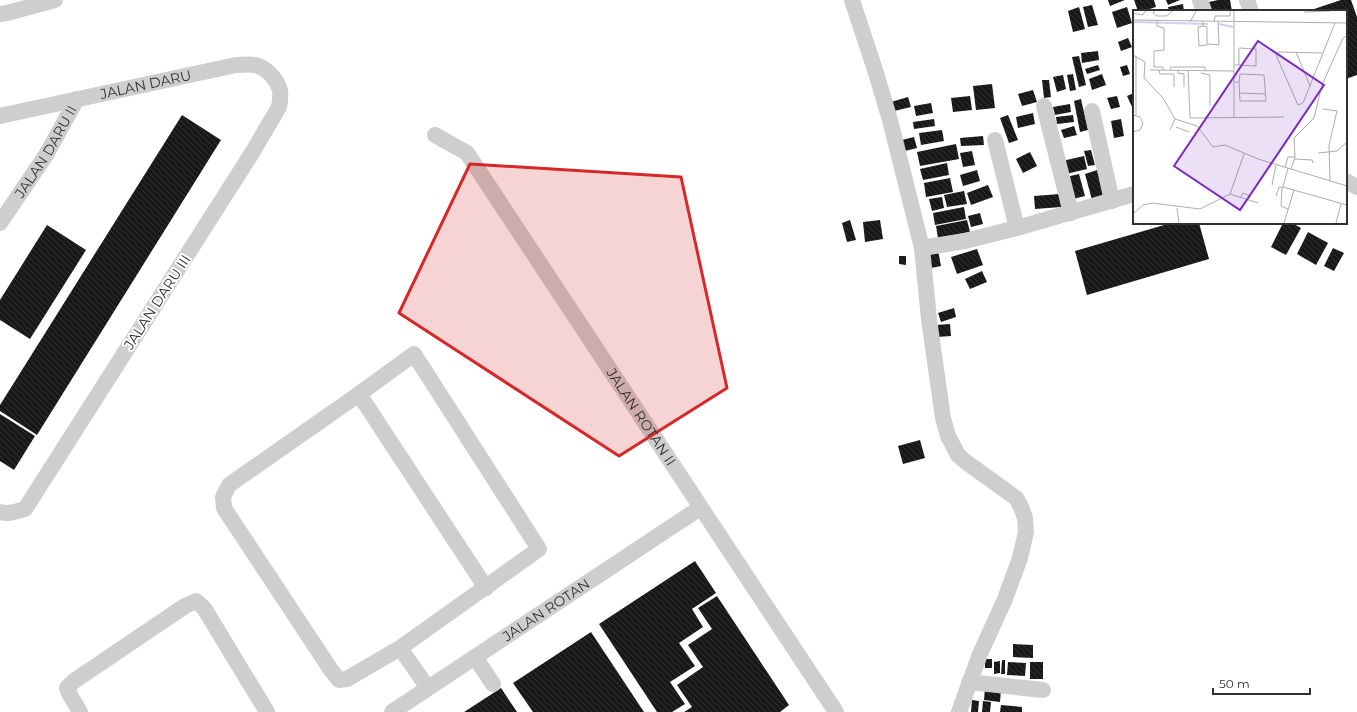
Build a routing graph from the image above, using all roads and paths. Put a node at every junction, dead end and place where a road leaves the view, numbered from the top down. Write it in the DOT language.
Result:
graph roads {
  1 [pos="55,0"];
  2 [pos="852,0"];
  3 [pos="1200,0"];
  4 [pos="1247,0"];
  5 [pos="1204,10"];
  6 [pos="1251,10"];
  7 [pos="0,14"];
  8 [pos="280,90"];
  9 [pos="76,99"];
  10 [pos="1044,106"];
  11 [pos="1092,111"];
  12 [pos="0,116"];
  13 [pos="435,135"];
  14 [pos="995,140"];
  15 [pos="1347,182"];
  16 [pos="1357,187"];
  17 [pos="1133,194"];
  18 [pos="1112,201"];
  19 [pos="1071,213"];
  20 [pos="0,223"];
  21 [pos="1017,228"];
  22 [pos="922,248"];
  23 [pos="359,394"];
  24 [pos="700,508"];
  25 [pos="0,512"];
  26 [pos="486,588"];
  27 [pos="400,648"];
  28 [pos="475,657"];
  29 [pos="969,682"];
  30 [pos="493,684"];
  31 [pos="428,688"];
  32 [pos="1043,690"];
  33 [pos="80,712"];
  34 [pos="267,712"];
  35 [pos="392,712"];
  36 [pos="836,712"];
  37 [pos="959,712"];
  1 -- 7 [label="street"];
  2 -- 22 [label="street"];
  3 -- 5 [label="street"];
  4 -- 6 [label="street"];
  8 -- 9 [label="street, JALAN DARU"];
  8 -- 25 [label="street, JALAN DARU III"];
  9 -- 12 [label="street, JALAN DARU"];
  9 -- 20 [label="street, JALAN DARU II"];
  10 -- 19 [label="street"];
  11 -- 18 [label="street"];
  13 -- 24 [label="street, JALAN ROTAN II"];
  14 -- 21 [label="street"];
  15 -- 16 [label="street"];
  17 -- 18 [label="street"];
  18 -- 19 [label="street"];
  19 -- 21 [label="street"];
  21 -- 22 [label="street"];
  22 -- 29 [label="street"];
  23 -- 26 [label="street"];
  23 -- 26 [label="street"];
  23 -- 27 [label="street"];
  24 -- 28 [label="street, JALAN ROTAN"];
  24 -- 36 [label="street, JALAN ROTAN II"];
  26 -- 27 [label="street"];
  27 -- 31 [label="street"];
  28 -- 30 [label="street"];
  28 -- 31 [label="street, JALAN ROTAN"];
  29 -- 32 [label="street"];
  29 -- 37 [label="street"];
  31 -- 35 [label="street, JALAN ROTAN"];
  33 -- 34 [label="street"];
}
